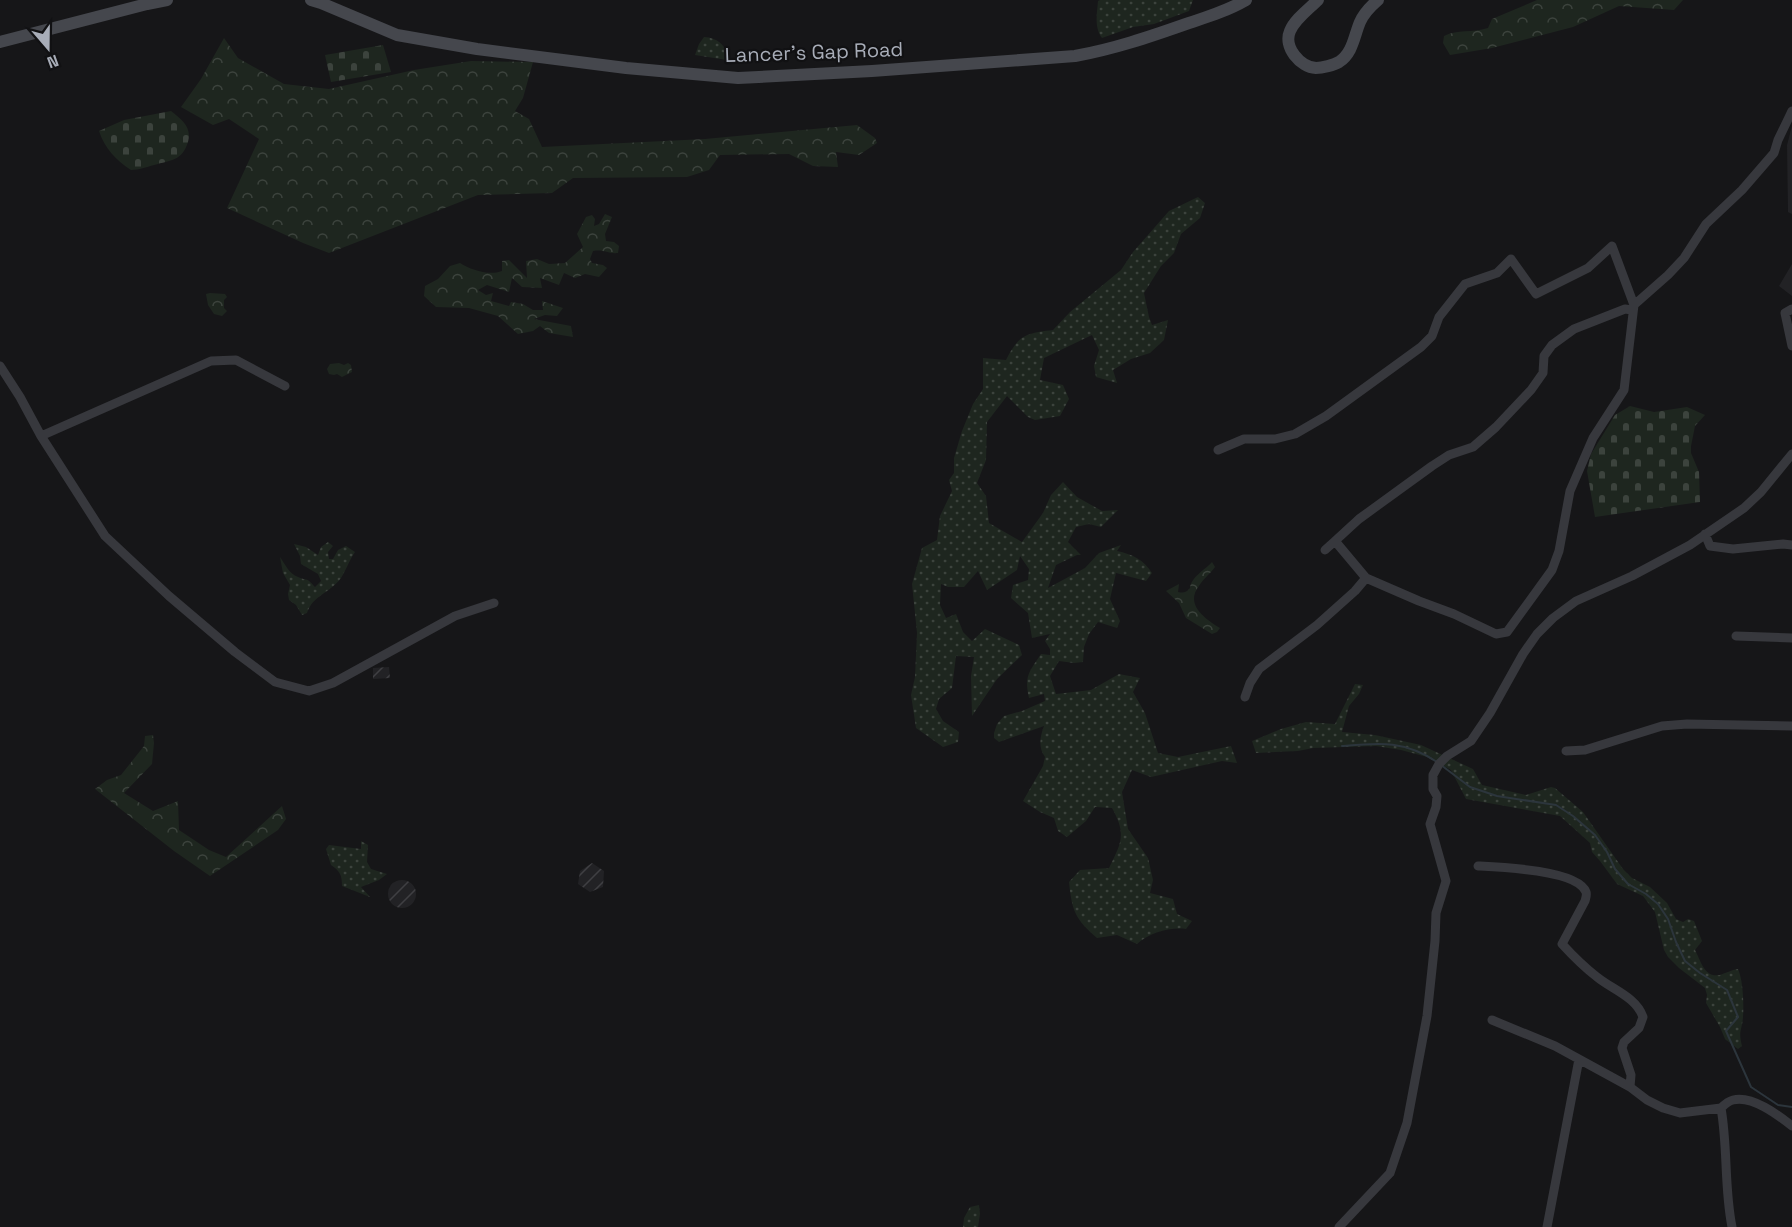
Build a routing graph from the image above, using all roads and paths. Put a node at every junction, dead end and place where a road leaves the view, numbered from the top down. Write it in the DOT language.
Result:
graph roads {
  1 [pos="167,0"];
  2 [pos="311,0"];
  3 [pos="1246,0"];
  4 [pos="1318,0"];
  5 [pos="1378,0"];
  6 [pos="0,42"];
  7 [pos="1792,111"];
  8 [pos="1633,307"];
  9 [pos="1792,309"];
  10 [pos="1792,346"];
  11 [pos="0,366"];
  12 [pos="285,386"];
  13 [pos="41,436"];
  14 [pos="1218,450"];
  15 [pos="1792,454"];
  16 [pos="1705,534"];
  17 [pos="1335,541"];
  18 [pos="1792,545"];
  19 [pos="1325,550"];
  20 [pos="1366,578"];
  21 [pos="494,603"];
  22 [pos="1736,636"];
  23 [pos="1792,638"];
  24 [pos="1245,697"];
  25 [pos="1792,726"];
  26 [pos="1566,751"];
  27 [pos="1478,866"];
  28 [pos="1492,1020"];
  29 [pos="1579,1059"];
  30 [pos="1630,1087"];
  31 [pos="1721,1108"];
  32 [pos="1792,1126"];
  33 [pos="1339,1227"];
  34 [pos="1547,1227"];
  35 [pos="1732,1227"];
  1 -- 6 [label="main road"];
  2 -- 3 [label="main road, Lancer's Gap Road"];
  4 -- 5 [label="main road"];
  7 -- 8 [label="street"];
  8 -- 14 [label="street"];
  8 -- 17 [label="street"];
  8 -- 20 [label="street"];
  9 -- 10 [label="street"];
  11 -- 13 [label="street"];
  12 -- 13 [label="street"];
  13 -- 21 [label="street"];
  15 -- 16 [label="street"];
  16 -- 18 [label="street"];
  16 -- 33 [label="street"];
  17 -- 19 [label="street"];
  17 -- 20 [label="street"];
  20 -- 24 [label="street"];
  22 -- 23 [label="street"];
  25 -- 26 [label="street"];
  27 -- 30 [label="street"];
  28 -- 29 [label="street"];
  29 -- 30 [label="street"];
  29 -- 34 [label="street"];
  30 -- 31 [label="street"];
  31 -- 32 [label="street"];
  31 -- 35 [label="street"];
}
